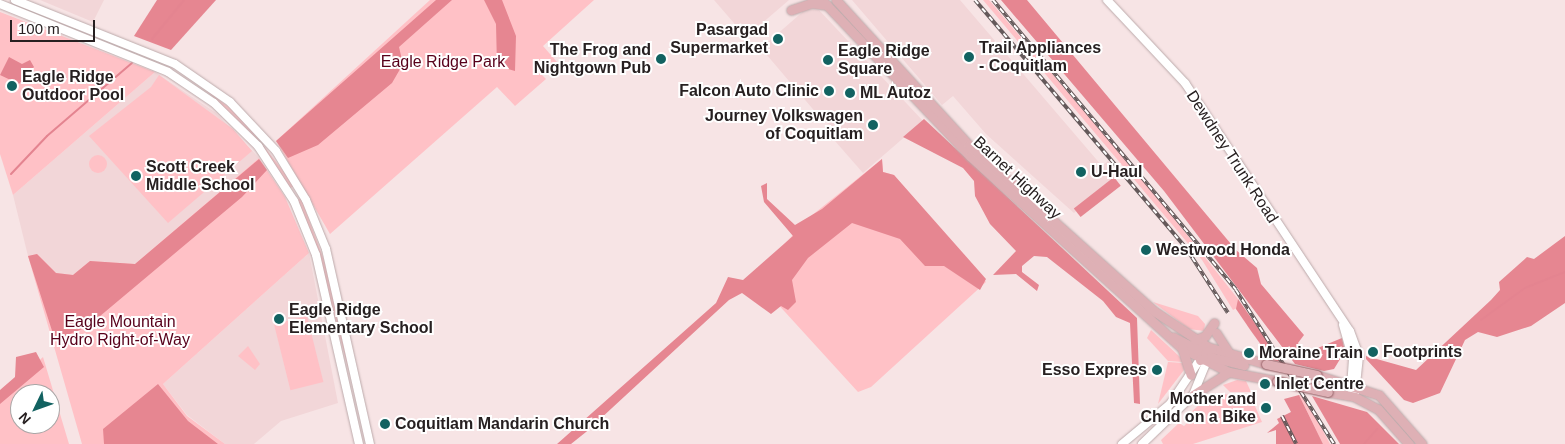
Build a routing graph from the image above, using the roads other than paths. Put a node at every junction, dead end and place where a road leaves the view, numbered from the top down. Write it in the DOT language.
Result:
graph roads {
  1 [pos="15,0"];
  2 [pos="797,0"];
  3 [pos="836,0"];
  4 [pos="1107,0"];
  5 [pos="825,3"];
  6 [pos="0,4"];
  7 [pos="1214,323"];
  8 [pos="1216,333"];
  9 [pos="1166,334"];
  10 [pos="1195,340"];
  11 [pos="1182,348"];
  12 [pos="1207,355"];
  13 [pos="1231,356"];
  14 [pos="1268,367"];
  15 [pos="1229,372"];
  16 [pos="1191,375"];
  17 [pos="1354,384"];
  18 [pos="1193,395"];
  19 [pos="1352,396"];
  20 [pos="359,444"];
  21 [pos="370,444"];
  22 [pos="1122,444"];
  23 [pos="1142,444"];
  24 [pos="1409,444"];
  25 [pos="1422,444"];
  1 -- 21 [label="main road"];
  2 -- 5 [label="main road"];
  3 -- 10 [label="main road, Barnet Highway"];
  4 -- 17 [label="main road, Dewdney Trunk Road"];
  5 -- 9 [label="main road, Barnet Highway"];
  6 -- 20 [label="main road"];
  7 -- 10 [label="main road"];
  8 -- 13 [label="main road"];
  9 -- 11 [label="main road, Barnet Highway"];
  9 -- 12 [label="main road"];
  10 -- 12 [label="main road, Barnet Highway"];
  11 -- 12 [label="main road, Barnet Highway"];
  11 -- 16 [label="main road"];
  12 -- 13 [label="main road"];
  12 -- 14 [label="main road"];
  12 -- 15 [label="main road"];
  12 -- 16 [label="main road"];
  12 -- 18 [label="main road"];
  13 -- 14 [label="main road"];
  14 -- 17 [label="main road, bridge"];
  15 -- 18 [label="main road"];
  15 -- 19 [label="main road, bridge"];
  16 -- 22 [label="main road"];
  17 -- 19 [label="main road, Dewdney Trunk Road"];
  17 -- 25 [label="main road"];
  18 -- 23 [label="main road"];
  19 -- 24 [label="main road"];
}
